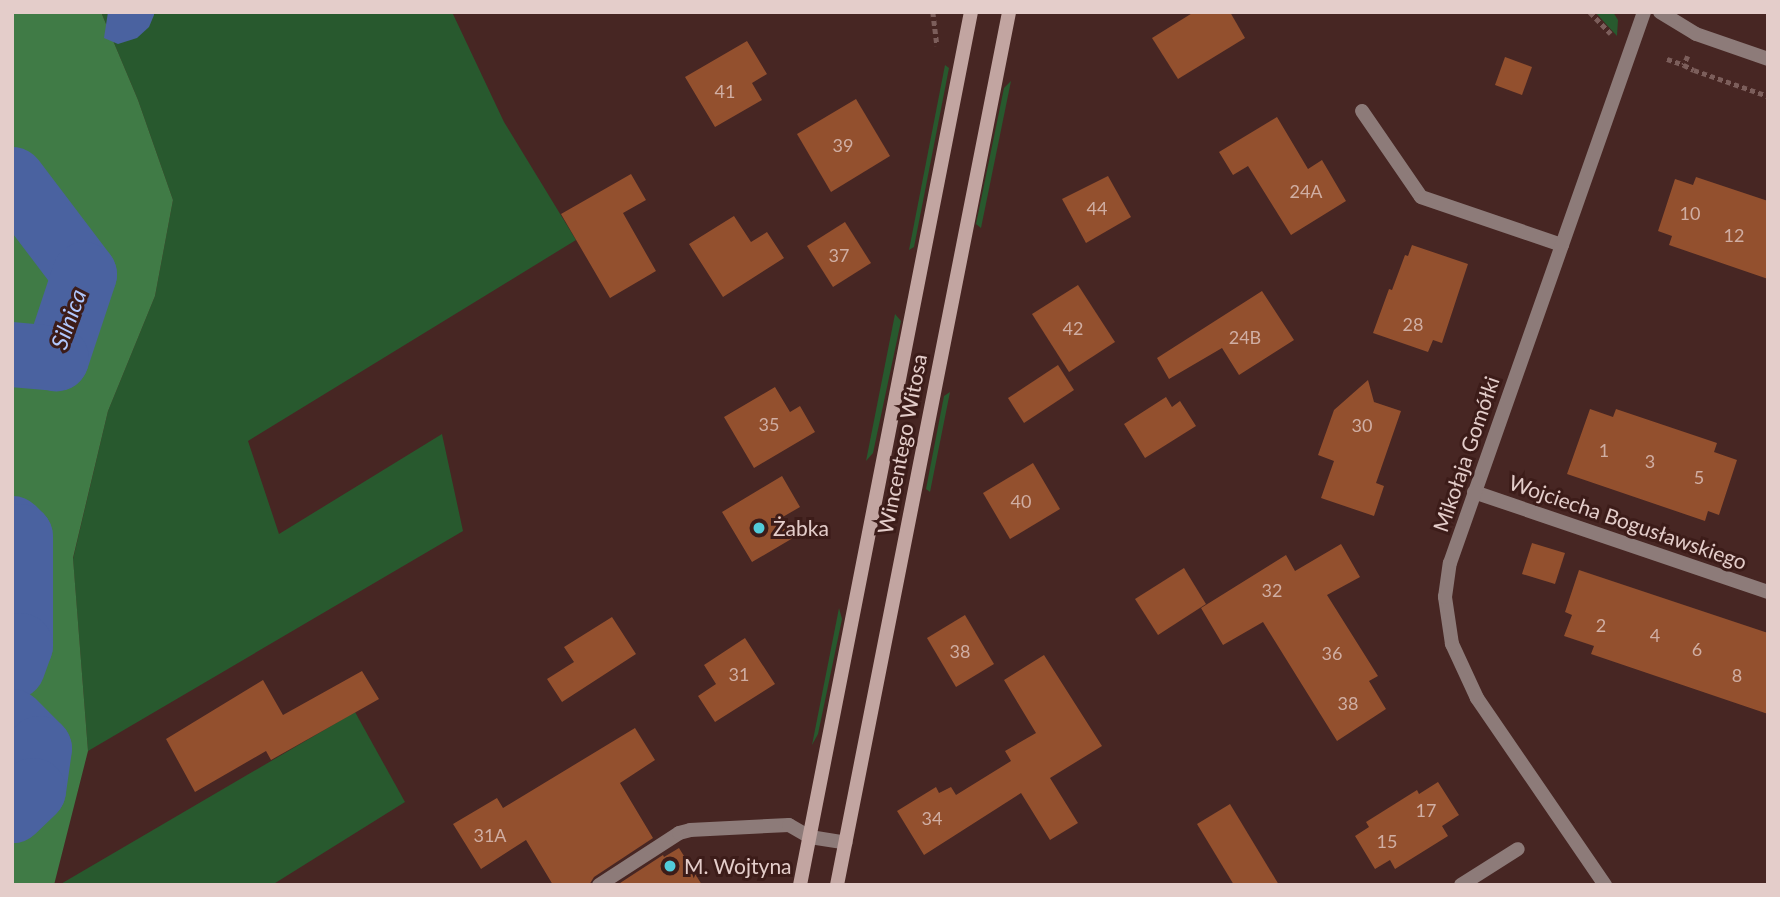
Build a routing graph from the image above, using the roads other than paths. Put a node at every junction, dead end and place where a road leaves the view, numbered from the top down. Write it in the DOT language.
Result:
graph roads {
  1 [pos="971,12"];
  2 [pos="1009,12"];
  3 [pos="1644,12"];
  4 [pos="1660,12"];
  5 [pos="1768,59"];
  6 [pos="1362,111"];
  7 [pos="1562,245"];
  8 [pos="1475,492"];
  9 [pos="1768,592"];
  10 [pos="810,836"];
  11 [pos="846,843"];
  12 [pos="1518,849"];
  13 [pos="600,885"];
  14 [pos="800,885"];
  15 [pos="837,885"];
  16 [pos="1461,885"];
  17 [pos="1605,885"];
  1 -- 10 [label="main road, Wincentego Witosa"];
  2 -- 11 [label="main road, Wincentego Witosa"];
  3 -- 7 [label="street, Mikołaja Gomółki"];
  4 -- 5 [label="street"];
  6 -- 7 [label="street"];
  7 -- 8 [label="street, Mikołaja Gomółki"];
  8 -- 9 [label="street, Wojciecha Bogusławskiego"];
  8 -- 17 [label="street, Mikołaja Gomółki"];
  10 -- 11 [label="street"];
  10 -- 13 [label="street"];
  10 -- 14 [label="main road, Wincentego Witosa"];
  11 -- 15 [label="main road, Wincentego Witosa"];
  12 -- 16 [label="street"];
}
